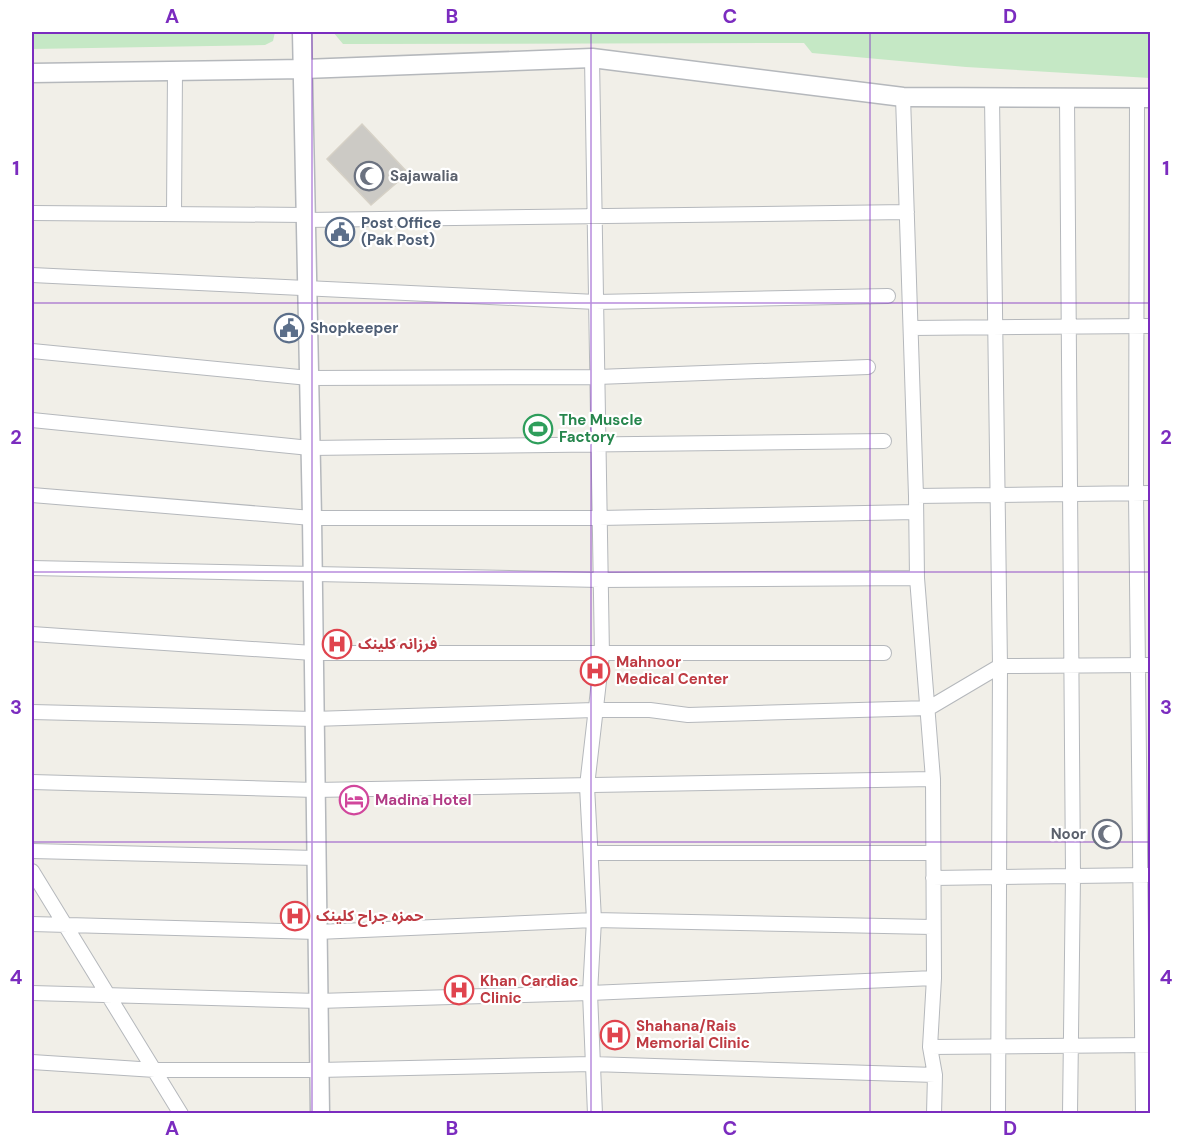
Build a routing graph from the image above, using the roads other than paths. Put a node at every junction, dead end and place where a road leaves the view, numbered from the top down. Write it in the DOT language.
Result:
graph roads {
  1 [pos="302,32"];
  2 [pos="592,58"];
  3 [pos="304,69"];
  4 [pos="175,71"];
  5 [pos="32,73"];
  6 [pos="903,97"];
  7 [pos="992,98"];
  8 [pos="1067,99"];
  9 [pos="1144,99"];
  10 [pos="907,212"];
  11 [pos="32,213"];
  12 [pos="174,214"];
  13 [pos="594,217"];
  14 [pos="306,218"];
  15 [pos="32,275"];
  16 [pos="306,290"];
  17 [pos="888,296"];
  18 [pos="596,302"];
  19 [pos="994,326"];
  20 [pos="1070,326"];
  21 [pos="1135,326"];
  22 [pos="1150,326"];
  23 [pos="911,328"];
  24 [pos="32,351"];
  25 [pos="868,367"];
  26 [pos="597,376"];
  27 [pos="309,378"];
  28 [pos="32,420"];
  29 [pos="884,441"];
  30 [pos="598,445"];
  31 [pos="310,448"];
  32 [pos="1136,493"];
  33 [pos="1150,493"];
  34 [pos="996,494"];
  35 [pos="1068,494"];
  36 [pos="32,495"];
  37 [pos="916,496"];
  38 [pos="916,512"];
  39 [pos="312,518"];
  40 [pos="599,518"];
  41 [pos="32,568"];
  42 [pos="313,574"];
  43 [pos="916,578"];
  44 [pos="600,580"];
  45 [pos="32,634"];
  46 [pos="313,653"];
  47 [pos="884,653"];
  48 [pos="602,655"];
  49 [pos="1070,665"];
  50 [pos="1144,665"];
  51 [pos="1000,666"];
  52 [pos="929,708"];
  53 [pos="594,710"];
  54 [pos="32,712"];
  55 [pos="314,719"];
  56 [pos="933,779"];
  57 [pos="32,782"];
  58 [pos="586,786"];
  59 [pos="315,790"];
  60 [pos="32,851"];
  61 [pos="932,853"];
  62 [pos="591,854"];
  63 [pos="316,858"];
  64 [pos="32,871"];
  65 [pos="999,875"];
  66 [pos="1073,875"];
  67 [pos="1145,875"];
  68 [pos="933,878"];
  69 [pos="594,920"];
  70 [pos="32,924"];
  71 [pos="64,925"];
  72 [pos="933,927"];
  73 [pos="317,932"];
  74 [pos="934,978"];
  75 [pos="32,993"];
  76 [pos="590,993"];
  77 [pos="108,995"];
  78 [pos="318,1001"];
  79 [pos="1147,1045"];
  80 [pos="1070,1046"];
  81 [pos="930,1047"];
  82 [pos="996,1047"];
  83 [pos="32,1062"];
  84 [pos="592,1064"];
  85 [pos="155,1070"];
  86 [pos="319,1070"];
  87 [pos="935,1075"];
  88 [pos="181,1113"];
  89 [pos="320,1113"];
  90 [pos="595,1113"];
  91 [pos="934,1113"];
  92 [pos="998,1113"];
  93 [pos="1070,1113"];
  94 [pos="1143,1113"];
  1 -- 3 [label="street"];
  2 -- 3 [label="street"];
  2 -- 6 [label="street"];
  2 -- 13 [label="street"];
  3 -- 4 [label="street"];
  3 -- 14 [label="street"];
  4 -- 5 [label="street"];
  4 -- 12 [label="street"];
  6 -- 7 [label="street"];
  6 -- 10 [label="street"];
  7 -- 8 [label="street"];
  7 -- 19 [label="street"];
  8 -- 9 [label="street"];
  8 -- 20 [label="street"];
  9 -- 21 [label="street"];
  10 -- 13 [label="street"];
  10 -- 23 [label="street"];
  11 -- 12 [label="street"];
  12 -- 14 [label="street"];
  13 -- 14 [label="street"];
  13 -- 18 [label="street"];
  14 -- 16 [label="street"];
  15 -- 16 [label="street"];
  16 -- 18 [label="street"];
  16 -- 27 [label="street"];
  17 -- 18 [label="street"];
  18 -- 26 [label="street"];
  19 -- 20 [label="street"];
  19 -- 23 [label="street"];
  19 -- 34 [label="street"];
  20 -- 21 [label="street"];
  20 -- 35 [label="street"];
  21 -- 22 [label="street"];
  21 -- 32 [label="street"];
  23 -- 37 [label="street"];
  24 -- 27 [label="street"];
  25 -- 26 [label="street"];
  26 -- 27 [label="street"];
  26 -- 30 [label="street"];
  27 -- 31 [label="street"];
  28 -- 31 [label="street"];
  29 -- 30 [label="street"];
  30 -- 31 [label="street"];
  30 -- 40 [label="street"];
  31 -- 39 [label="street"];
  32 -- 33 [label="street"];
  32 -- 35 [label="street"];
  32 -- 50 [label="street"];
  34 -- 35 [label="street"];
  34 -- 37 [label="street"];
  34 -- 51 [label="street"];
  35 -- 49 [label="street"];
  36 -- 39 [label="street"];
  37 -- 38 [label="street"];
  38 -- 40 [label="street"];
  38 -- 43 [label="street"];
  39 -- 40 [label="street"];
  39 -- 42 [label="street"];
  40 -- 44 [label="street"];
  41 -- 42 [label="street"];
  42 -- 44 [label="street"];
  42 -- 46 [label="street"];
  43 -- 44 [label="street"];
  43 -- 52 [label="street"];
  44 -- 48 [label="street"];
  45 -- 46 [label="street"];
  46 -- 48 [label="street"];
  46 -- 55 [label="street"];
  47 -- 48 [label="street"];
  48 -- 53 [label="street"];
  49 -- 50 [label="street"];
  49 -- 51 [label="street"];
  49 -- 66 [label="street"];
  50 -- 67 [label="street"];
  51 -- 52 [label="street"];
  51 -- 65 [label="street"];
  52 -- 53 [label="street"];
  52 -- 56 [label="street"];
  53 -- 55 [label="street"];
  53 -- 58 [label="street"];
  54 -- 55 [label="street"];
  55 -- 59 [label="street"];
  56 -- 58 [label="street"];
  56 -- 61 [label="street"];
  57 -- 59 [label="street"];
  58 -- 59 [label="street"];
  58 -- 62 [label="street"];
  59 -- 63 [label="street"];
  60 -- 63 [label="street"];
  61 -- 62 [label="street"];
  61 -- 68 [label="street"];
  62 -- 69 [label="street"];
  63 -- 73 [label="street"];
  64 -- 71 [label="street"];
  65 -- 66 [label="street"];
  65 -- 68 [label="street"];
  65 -- 82 [label="street"];
  66 -- 67 [label="street"];
  66 -- 80 [label="street"];
  67 -- 79 [label="street"];
  68 -- 72 [label="street"];
  69 -- 72 [label="street"];
  69 -- 73 [label="street"];
  69 -- 76 [label="street"];
  70 -- 71 [label="street"];
  71 -- 73 [label="street"];
  71 -- 77 [label="street"];
  72 -- 74 [label="street"];
  73 -- 78 [label="street"];
  74 -- 76 [label="street"];
  74 -- 81 [label="street"];
  75 -- 77 [label="street"];
  76 -- 78 [label="street"];
  76 -- 84 [label="street"];
  77 -- 78 [label="street"];
  77 -- 85 [label="street"];
  78 -- 86 [label="street"];
  79 -- 80 [label="street"];
  79 -- 94 [label="street"];
  80 -- 82 [label="street"];
  80 -- 93 [label="street"];
  81 -- 82 [label="street"];
  81 -- 87 [label="street"];
  82 -- 92 [label="street"];
  83 -- 85 [label="street"];
  84 -- 86 [label="street"];
  84 -- 87 [label="street"];
  84 -- 90 [label="street"];
  85 -- 86 [label="street"];
  85 -- 88 [label="street"];
  86 -- 89 [label="street"];
  87 -- 91 [label="street"];
}
